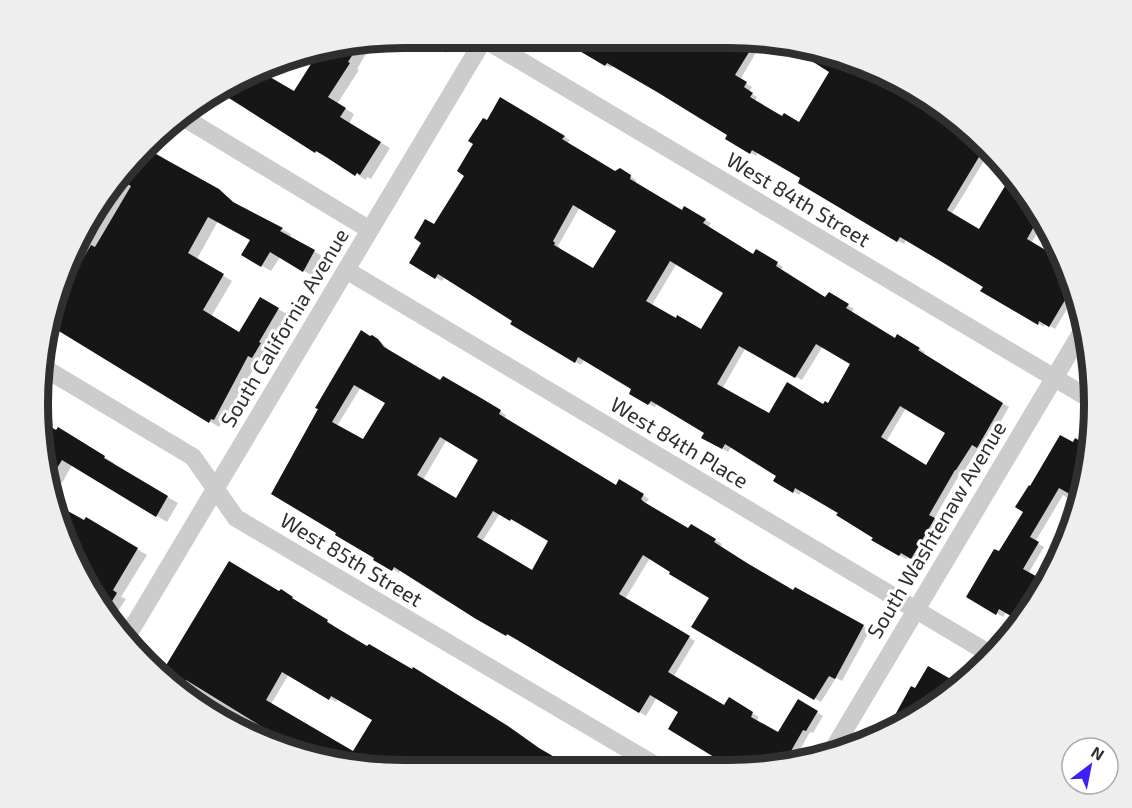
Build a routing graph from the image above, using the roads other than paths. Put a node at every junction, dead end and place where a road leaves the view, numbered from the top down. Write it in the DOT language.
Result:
graph roads {
  1 [pos="479,48"];
  2 [pos="499,48"];
  3 [pos="189,121"];
  4 [pos="370,230"];
  5 [pos="346,270"];
  6 [pos="1078,339"];
  7 [pos="50,371"];
  8 [pos="1054,377"];
  9 [pos="1084,395"];
  10 [pos="216,487"];
  11 [pos="916,610"];
  12 [pos="130,631"];
  13 [pos="985,651"];
  14 [pos="836,743"];
  15 [pos="646,760"];
  1 -- 4 [label="street, South California Avenue"];
  2 -- 8 [label="street, West 84th Street"];
  3 -- 4 [label="street"];
  4 -- 5 [label="street, South California Avenue"];
  5 -- 10 [label="street, South California Avenue"];
  5 -- 11 [label="street, West 84th Place"];
  6 -- 8 [label="street, South Washtenaw Avenue"];
  7 -- 10 [label="street, West 85th Street"];
  8 -- 9 [label="street, West 84th Street"];
  8 -- 11 [label="street, South Washtenaw Avenue"];
  10 -- 12 [label="street, South California Avenue"];
  10 -- 15 [label="street, West 85th Street"];
  11 -- 13 [label="street, West 84th Place"];
  11 -- 14 [label="street, South Washtenaw Avenue"];
}
